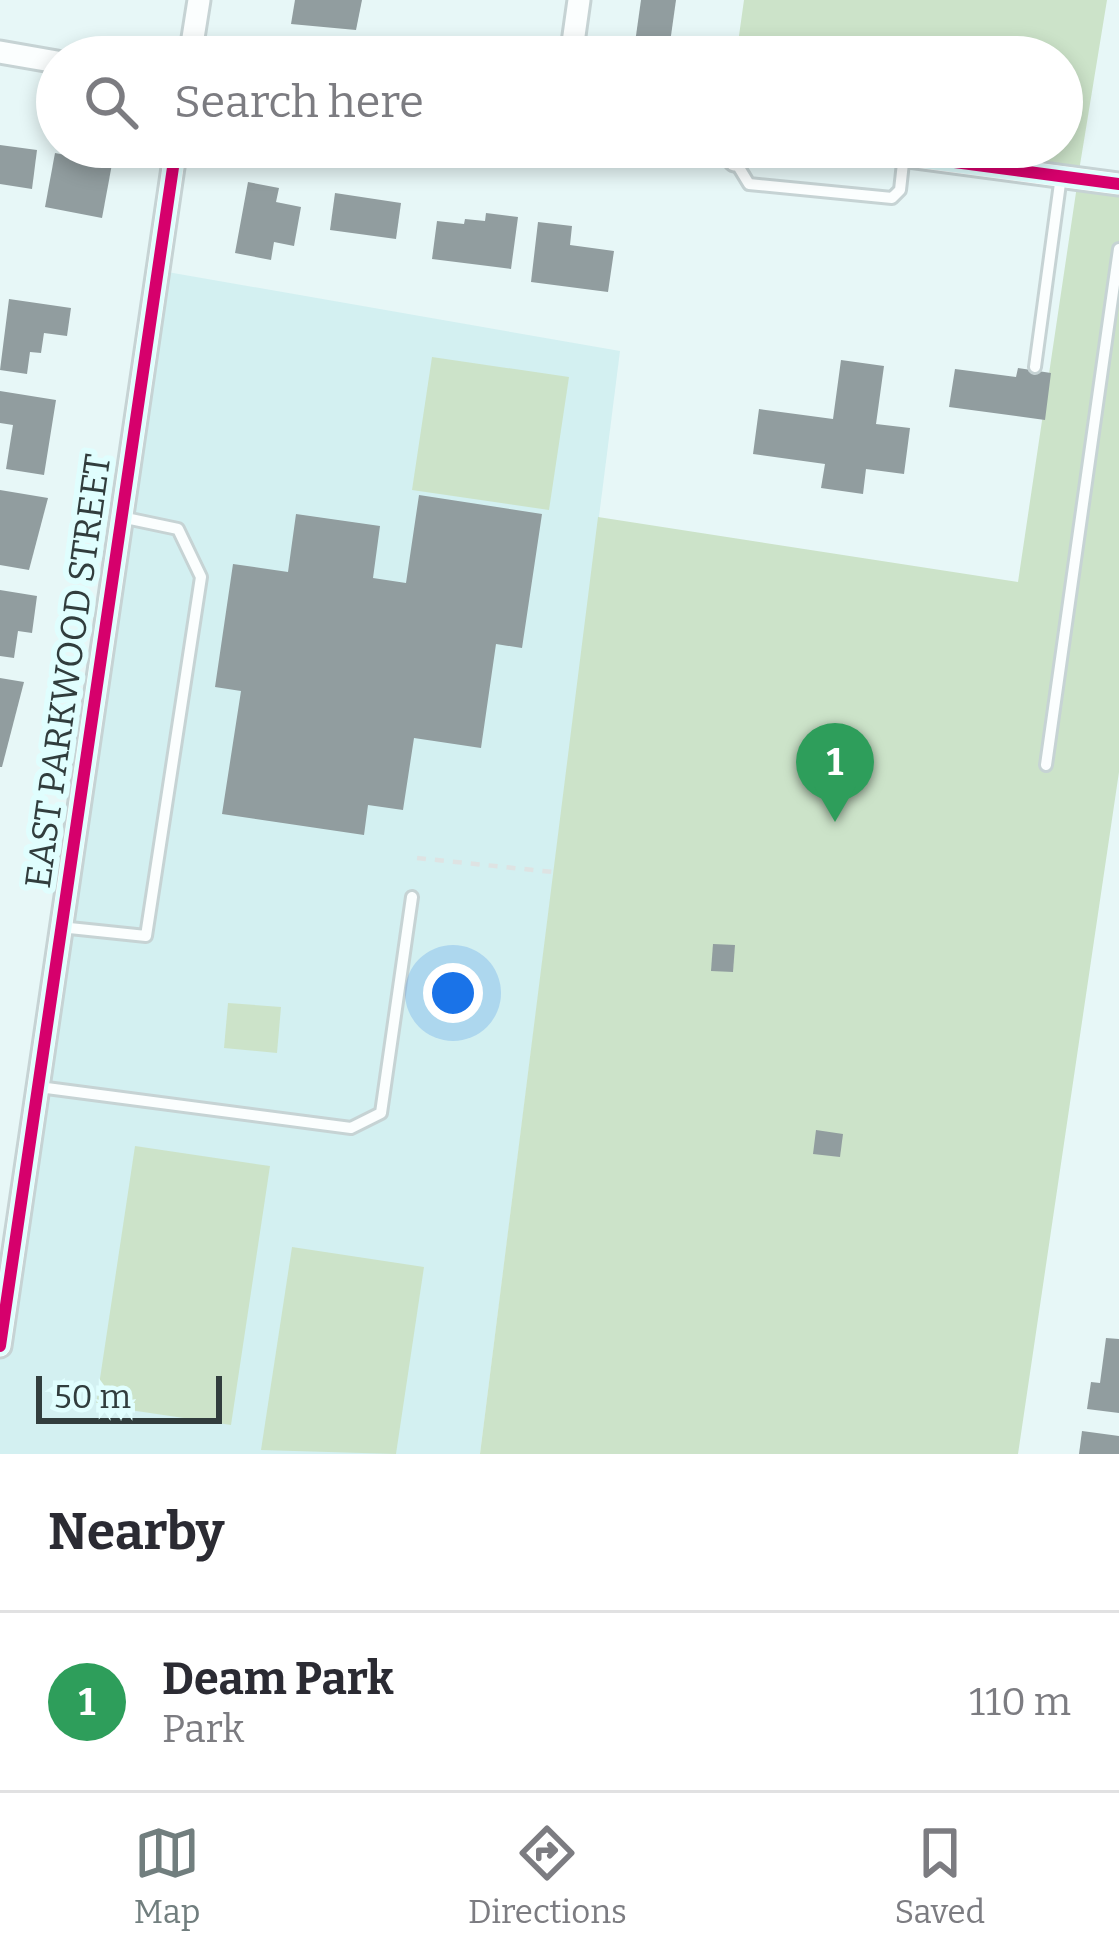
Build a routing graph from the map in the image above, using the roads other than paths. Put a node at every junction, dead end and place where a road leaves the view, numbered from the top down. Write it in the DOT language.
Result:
graph roads {
  1 [pos="199,0"];
  2 [pos="579,0"];
  3 [pos="193,36"];
  4 [pos="574,36"];
  5 [pos="0,52"];
  6 [pos="36,58"];
  7 [pos="173,168"];
  8 [pos="742,168"];
  9 [pos="902,168"];
  10 [pos="1004,168"];
  11 [pos="1061,176"];
  12 [pos="1119,184"];
  13 [pos="1119,249"];
  14 [pos="1035,367"];
  15 [pos="118,516"];
  16 [pos="1046,765"];
  17 [pos="412,897"];
  18 [pos="60,927"];
  19 [pos="36,1086"];
  20 [pos="0,1346"];
  1 -- 3 [label="street"];
  2 -- 4 [label="street"];
  5 -- 6 [label="street"];
  7 -- 15 [label="street, EAST PARKWOOD STREET"];
  8 -- 9 [label="lane"];
  10 -- 11 [label="street"];
  11 -- 12 [label="street"];
  11 -- 14 [label="lane"];
  13 -- 16 [label="lane"];
  15 -- 18 [label="street, EAST PARKWOOD STREET"];
  15 -- 18 [label="lane"];
  17 -- 19 [label="lane"];
  18 -- 19 [label="street, EAST PARKWOOD STREET"];
  19 -- 20 [label="street, EAST PARKWOOD STREET"];
}
